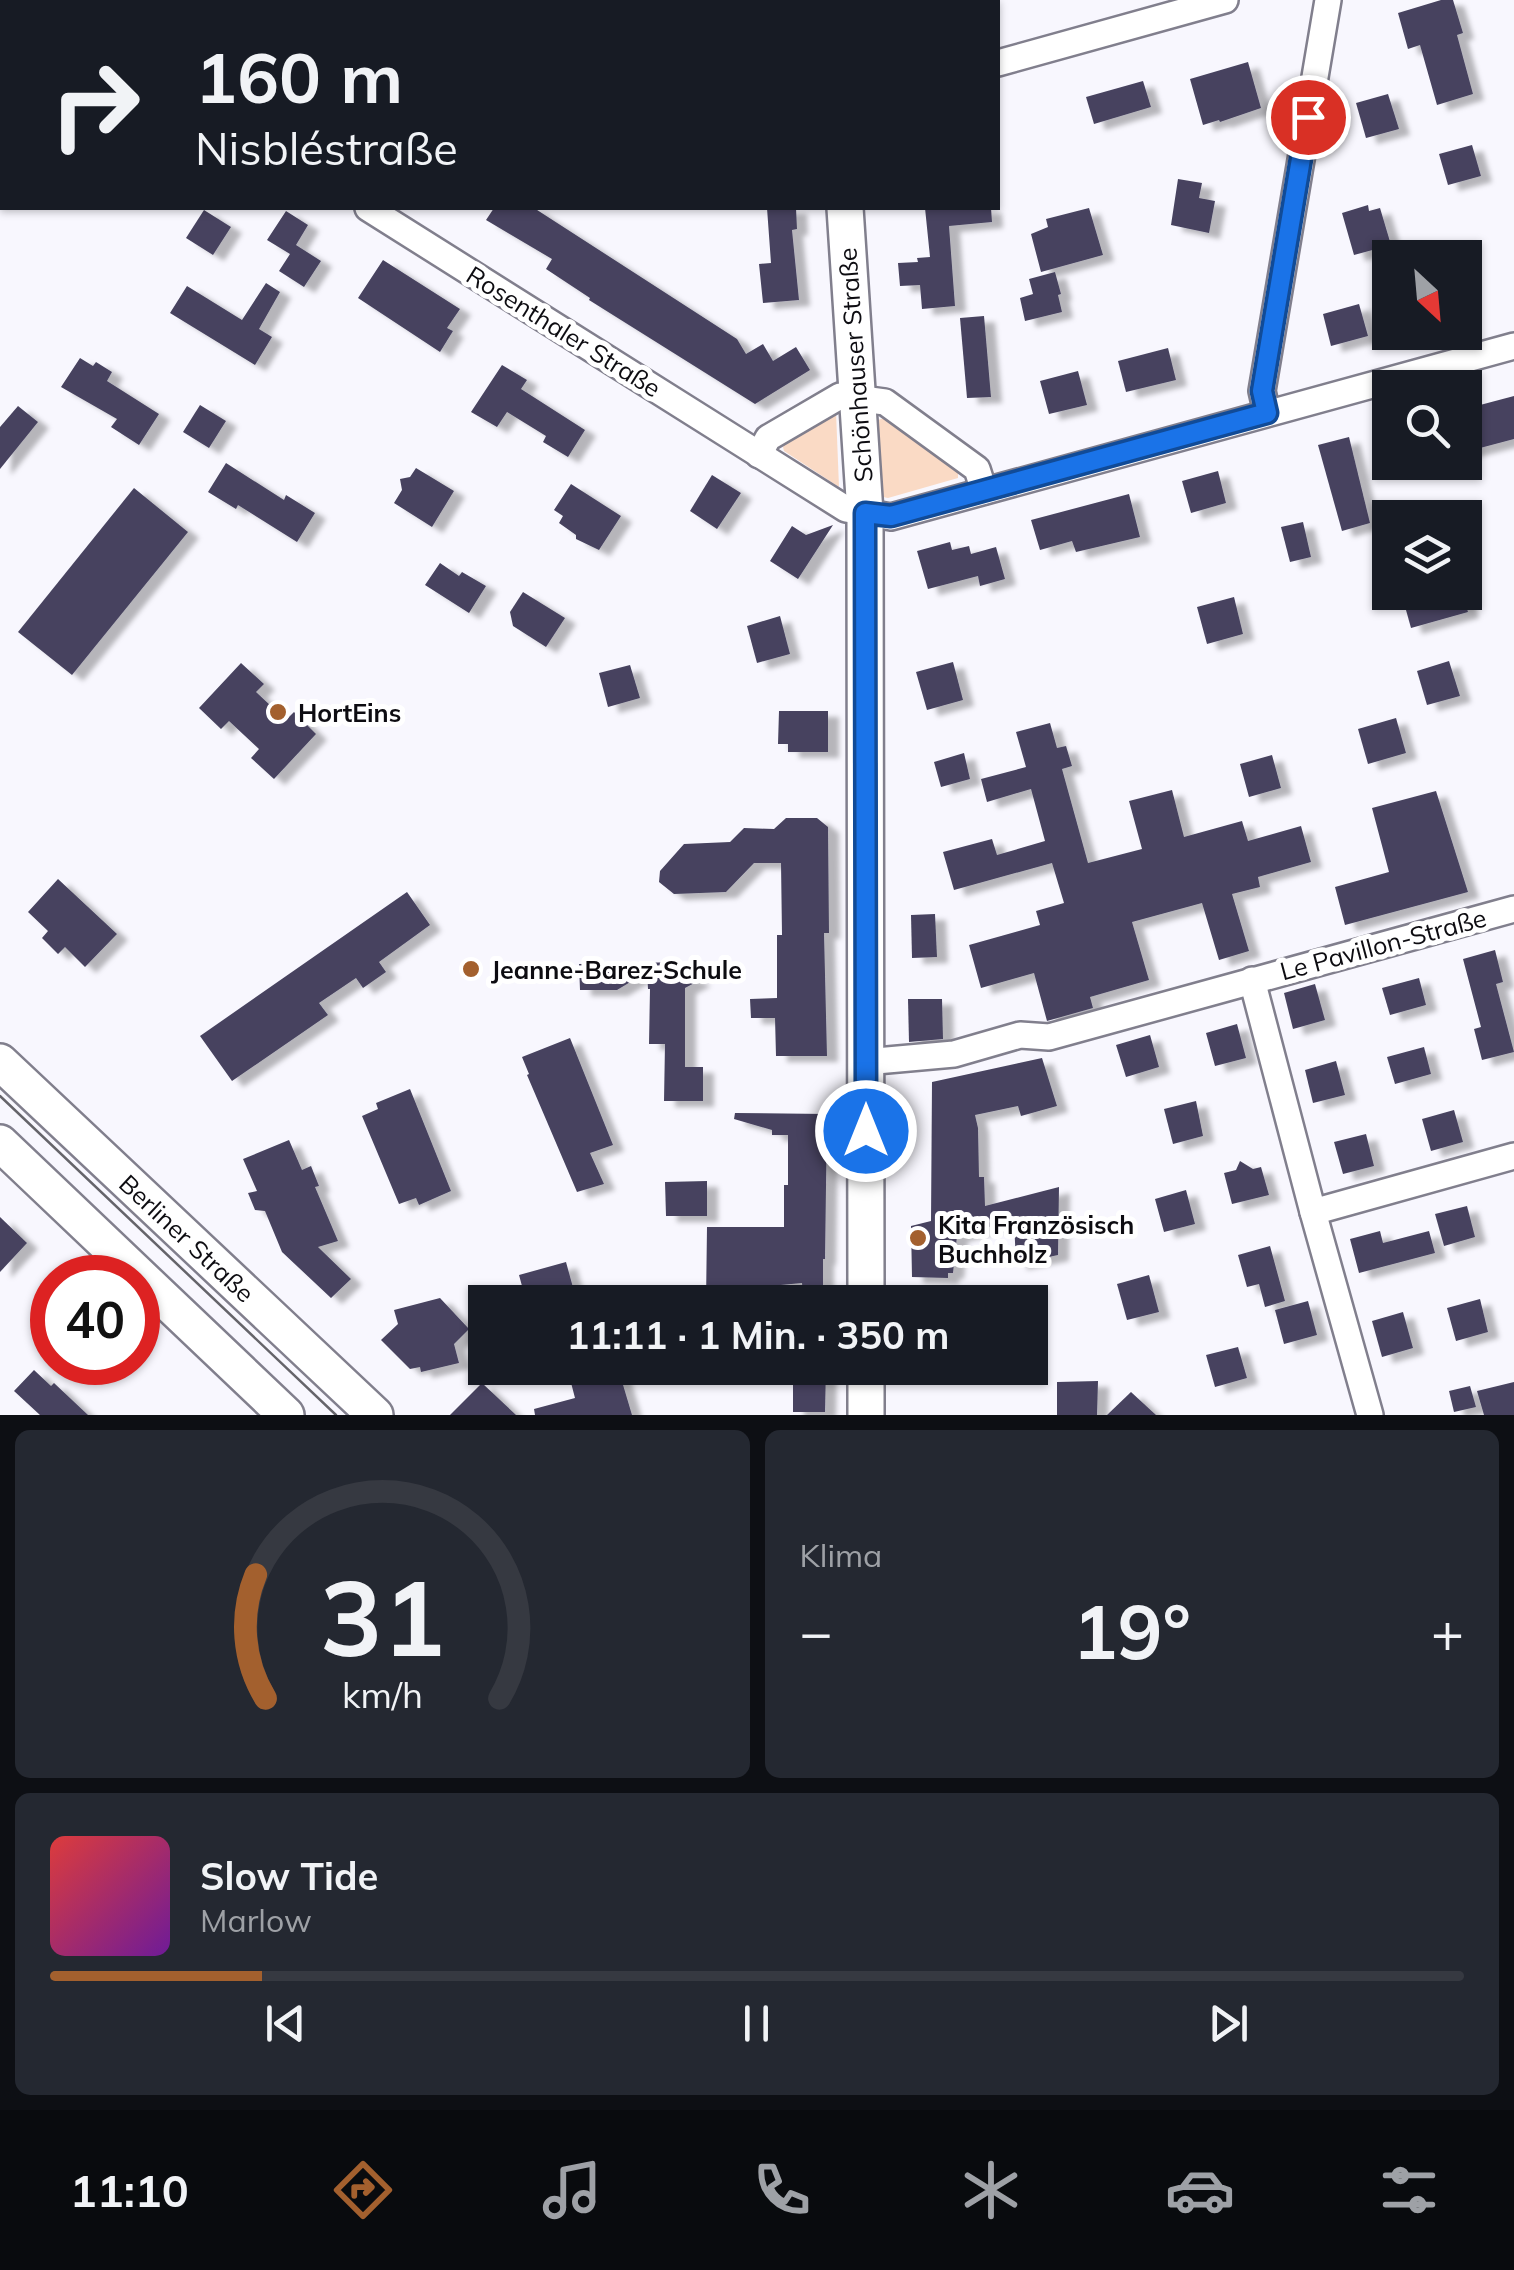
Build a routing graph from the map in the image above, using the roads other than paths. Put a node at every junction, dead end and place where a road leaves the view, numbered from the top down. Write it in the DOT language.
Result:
graph roads {
  1 [pos="1225,0"];
  2 [pos="1328,0"];
  3 [pos="1000,61"];
  4 [pos="371,210"];
  5 [pos="845,210"];
  6 [pos="1514,346"];
  7 [pos="859,398"];
  8 [pos="1267,413"];
  9 [pos="759,455"];
  10 [pos="984,492"];
  11 [pos="865,513"];
  12 [pos="1514,909"];
  13 [pos="1252,980"];
  14 [pos="0,1062"];
  15 [pos="865,1062"];
  16 [pos="0,1143"];
  17 [pos="1514,1156"];
  18 [pos="1312,1212"];
  19 [pos="866,1285"];
  20 [pos="866,1385"];
  21 [pos="286,1415"];
  22 [pos="375,1415"];
  23 [pos="866,1415"];
  24 [pos="1370,1415"];
  1 -- 3 [label="street"];
  2 -- 8 [label="street"];
  4 -- 9 [label="street, Rosenthaler Straße"];
  5 -- 7 [label="street, Schönhauser Straße"];
  6 -- 8 [label="street"];
  7 -- 9 [label="street"];
  7 -- 10 [label="street"];
  7 -- 11 [label="street, Schönhauser Straße"];
  8 -- 10 [label="street"];
  9 -- 11 [label="street, Rosenthaler Straße"];
  10 -- 11 [label="street"];
  11 -- 15 [label="street, Schönhauser Straße"];
  12 -- 13 [label="street, Le Pavillon-Straße"];
  13 -- 15 [label="street, Le Pavillon-Straße"];
  13 -- 18 [label="street, Le Pavillon-Straße"];
  14 -- 22 [label="street, Berliner Straße"];
  15 -- 19 [label="street, Schönhauser Straße"];
  16 -- 21 [label="street"];
  17 -- 18 [label="street"];
  18 -- 24 [label="street, Le Pavillon-Straße"];
  20 -- 23 [label="street"];
}
